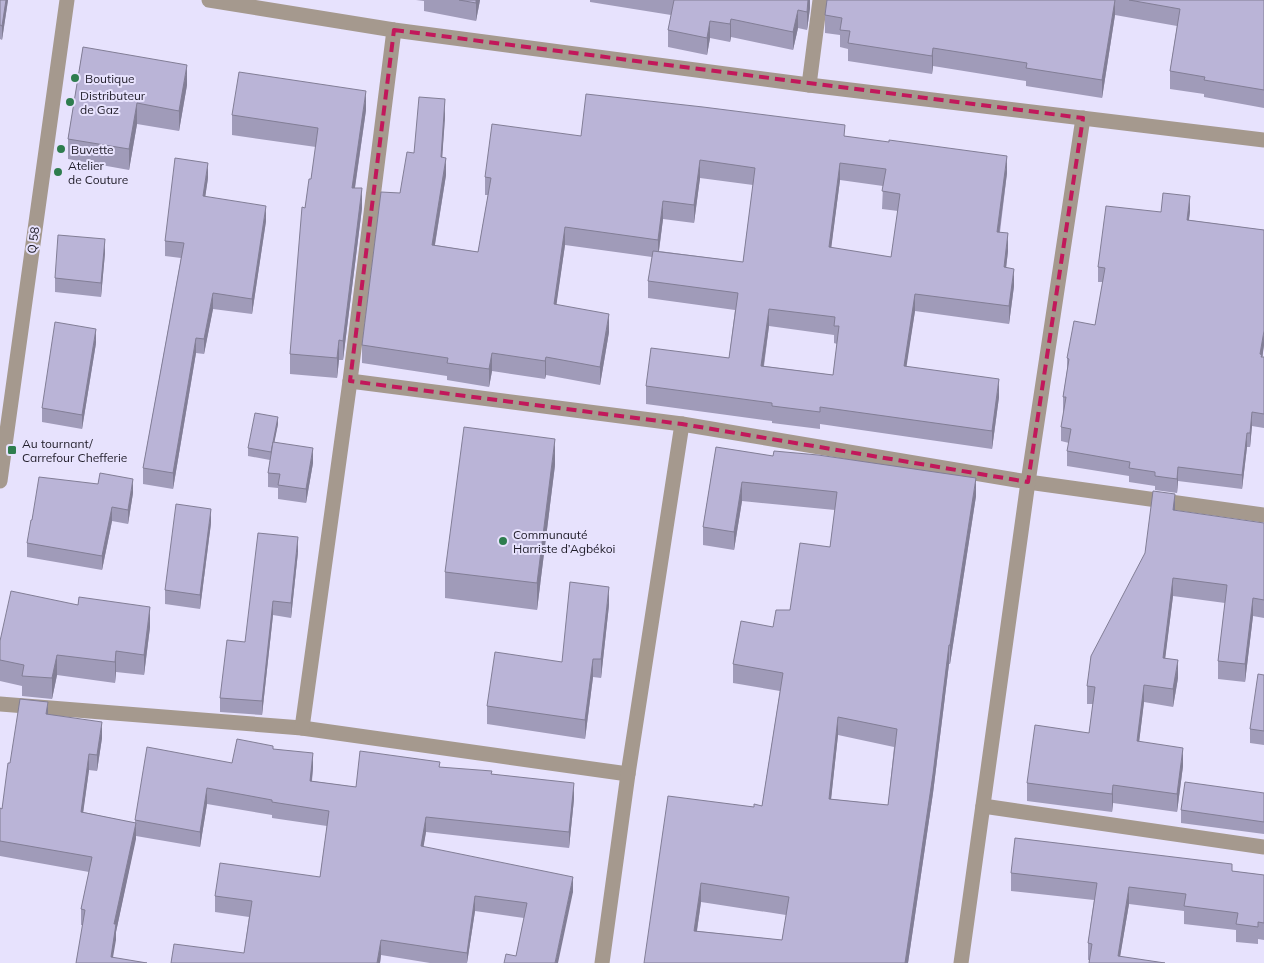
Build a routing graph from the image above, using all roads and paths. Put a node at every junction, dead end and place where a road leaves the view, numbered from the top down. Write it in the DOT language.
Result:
graph roads {
  1 [pos="68,0"];
  2 [pos="210,0"];
  3 [pos="820,0"];
  4 [pos="394,30"];
  5 [pos="810,85"];
  6 [pos="1083,118"];
  7 [pos="1264,140"];
  8 [pos="7,379"];
  9 [pos="350,381"];
  10 [pos="682,424"];
  11 [pos="0,481"];
  12 [pos="1028,482"];
  13 [pos="1264,515"];
  14 [pos="0,704"];
  15 [pos="302,728"];
  16 [pos="628,774"];
  17 [pos="983,806"];
  18 [pos="1264,847"];
  19 [pos="602,963"];
  20 [pos="961,963"];
  1 -- 8 [label="street, Q 58"];
  2 -- 4 [label="street"];
  3 -- 5 [label="street"];
  4 -- 5 [label="street"];
  4 -- 9 [label="street"];
  5 -- 6 [label="street"];
  6 -- 7 [label="street"];
  6 -- 12 [label="street"];
  8 -- 11 [label="street, Q 58"];
  9 -- 10 [label="street"];
  9 -- 15 [label="street"];
  10 -- 12 [label="street"];
  10 -- 16 [label="street"];
  12 -- 13 [label="street"];
  12 -- 17 [label="street"];
  14 -- 15 [label="street"];
  15 -- 16 [label="street"];
  16 -- 19 [label="street"];
  17 -- 18 [label="street"];
  17 -- 20 [label="street"];
}
